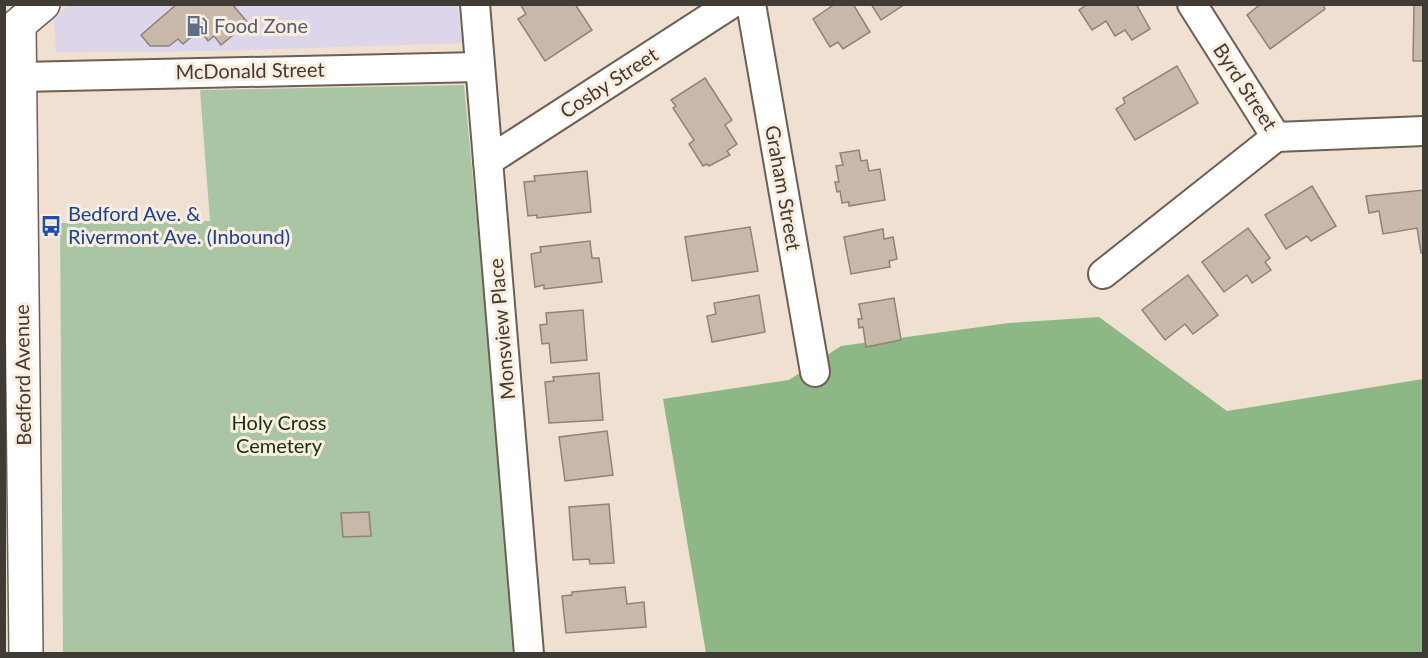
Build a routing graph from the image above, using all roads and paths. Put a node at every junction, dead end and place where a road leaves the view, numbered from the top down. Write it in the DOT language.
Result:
graph roads {
  1 [pos="44,4"];
  2 [pos="475,4"];
  3 [pos="731,4"];
  4 [pos="752,4"];
  5 [pos="1192,4"];
  6 [pos="9,19"];
  7 [pos="480,67"];
  8 [pos="20,77"];
  9 [pos="1424,131"];
  10 [pos="1276,137"];
  11 [pos="488,161"];
  12 [pos="1103,274"];
  13 [pos="815,372"];
  14 [pos="26,654"];
  15 [pos="530,654"];
  1 -- 6 [label="street"];
  2 -- 7 [label="street, Monsview Place"];
  3 -- 11 [label="street, Cosby Street"];
  4 -- 13 [label="street, Graham Street"];
  5 -- 10 [label="street, Byrd Street"];
  6 -- 8 [label="street, Bedford Avenue"];
  7 -- 8 [label="street, McDonald Street"];
  7 -- 11 [label="street, Monsview Place"];
  8 -- 14 [label="street, Bedford Avenue"];
  9 -- 10 [label="street, Byrd Street"];
  10 -- 12 [label="street"];
  11 -- 15 [label="street, Monsview Place"];
}
